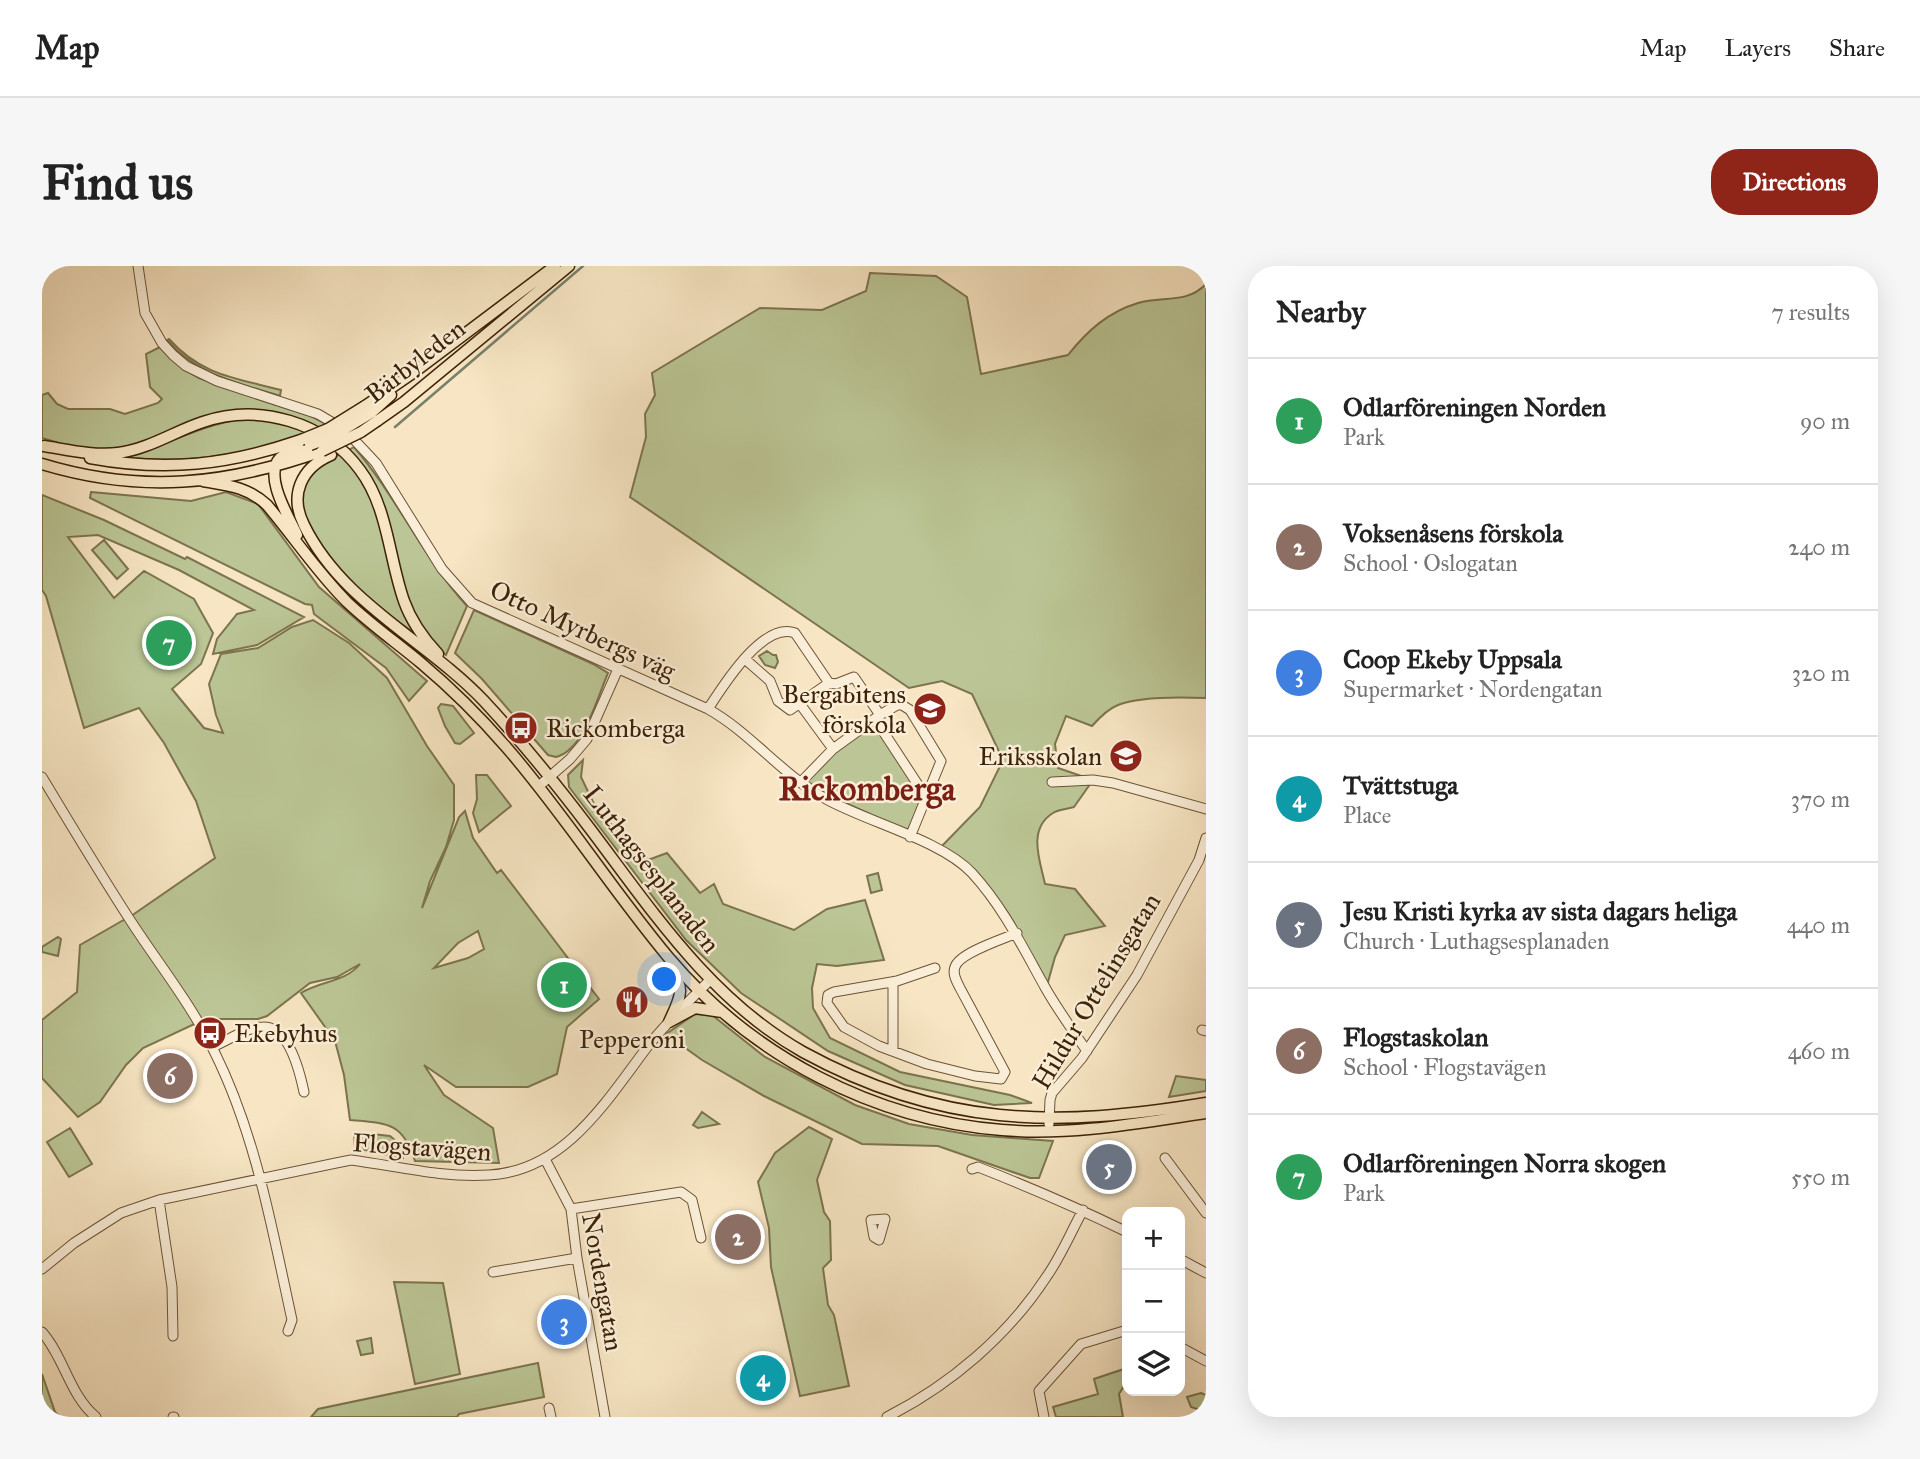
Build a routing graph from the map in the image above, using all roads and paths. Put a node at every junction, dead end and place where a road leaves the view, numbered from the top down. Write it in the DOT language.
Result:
graph roads {
  1 [pos="138,266"];
  2 [pos="555,266"];
  3 [pos="569,266"];
  4 [pos="374,416"];
  5 [pos="305,442"];
  6 [pos="43,445"];
  7 [pos="326,453"];
  8 [pos="42,464"];
  9 [pos="275,467"];
  10 [pos="203,481"];
  11 [pos="305,554"];
  12 [pos="745,659"];
  13 [pos="618,669"];
  14 [pos="462,680"];
  15 [pos="830,684"];
  16 [pos="800,704"];
  17 [pos="708,709"];
  18 [pos="878,717"];
  19 [pos="833,749"];
  20 [pos="551,776"];
  21 [pos="42,777"];
  22 [pos="801,782"];
  23 [pos="1052,782"];
  24 [pos="539,786"];
  25 [pos="926,797"];
  26 [pos="1206,809"];
  27 [pos="910,837"];
  28 [pos="1206,838"];
  29 [pos="627,903"];
  30 [pos="1017,933"];
  31 [pos="935,968"];
  32 [pos="710,980"];
  33 [pos="893,982"];
  34 [pos="700,990"];
  35 [pos="724,1013"];
  36 [pos="669,1022"];
  37 [pos="217,1045"];
  38 [pos="893,1051"];
  39 [pos="1087,1051"];
  40 [pos="304,1092"];
  41 [pos="1206,1103"];
  42 [pos="1206,1114"];
  43 [pos="1049,1118"];
  44 [pos="1049,1131"];
  45 [pos="1165,1158"];
  46 [pos="545,1159"];
  47 [pos="972,1169"];
  48 [pos="260,1178"];
  49 [pos="159,1200"];
  50 [pos="571,1209"];
  51 [pos="1083,1210"];
  52 [pos="1206,1213"];
  53 [pos="1122,1230"];
  54 [pos="701,1238"];
  55 [pos="577,1258"];
  56 [pos="1185,1261"];
  57 [pos="42,1269"];
  58 [pos="1205,1270"];
  59 [pos="493,1272"];
  60 [pos="288,1331"];
  61 [pos="1122,1331"];
  62 [pos="42,1332"];
  63 [pos="173,1336"];
  64 [pos="1185,1350"];
  65 [pos="1206,1361"];
  66 [pos="96,1417"];
  67 [pos="605,1417"];
  68 [pos="887,1417"];
  69 [pos="1044,1417"];
  1 -- 13 [label="street, Otto Myrbergs väg"];
  2 -- 4 [label="main road, Bärbyleden"];
  3 -- 4 [label="main road, Bärbyleden"];
  4 -- 5 [label="main road, Bärbyleden, bridge"];
  4 -- 7 [label="main road, Bärbyleden, bridge"];
  5 -- 6 [label="main road"];
  5 -- 9 [label="main road"];
  6 -- 14 [label="main road"];
  7 -- 9 [label="main road, Bärbyleden"];
  7 -- 14 [label="main road, Luthagsesplanaden"];
  8 -- 10 [label="main road"];
  9 -- 10 [label="main road, Bärbyleden"];
  9 -- 11 [label="main road, Luthagsesplanaden"];
  10 -- 11 [label="main road, Luthagsesplanaden"];
  11 -- 24 [label="main road, Luthagsesplanaden"];
  12 -- 15 [label="street"];
  12 -- 16 [label="street"];
  12 -- 17 [label="street"];
  13 -- 17 [label="street, Otto Myrbergs väg"];
  13 -- 20 [label="street"];
  14 -- 20 [label="main road, Luthagsesplanaden"];
  15 -- 16 [label="street"];
  15 -- 18 [label="street"];
  16 -- 19 [label="street"];
  17 -- 22 [label="street, Otto Myrbergs väg"];
  18 -- 19 [label="street"];
  18 -- 25 [label="street"];
  18 -- 25 [label="street"];
  19 -- 22 [label="street"];
  20 -- 24 [label="street"];
  20 -- 32 [label="main road, Luthagsesplanaden"];
  21 -- 48 [label="street"];
  22 -- 27 [label="street, Otto Myrbergs väg"];
  23 -- 26 [label="street"];
  24 -- 29 [label="main road, Luthagsesplanaden"];
  25 -- 27 [label="street"];
  27 -- 30 [label="street, Otto Myrbergs väg"];
  28 -- 39 [label="street, Hildur Ottelinsgatan"];
  29 -- 34 [label="main road, Luthagsesplanaden"];
  29 -- 36 [label="main road"];
  30 -- 38 [label="street"];
  30 -- 39 [label="street, Otto Myrbergs väg"];
  31 -- 33 [label="street"];
  32 -- 34 [label="street, Flogstavägen"];
  32 -- 43 [label="main road, Luthagsesplanaden"];
  33 -- 38 [label="street"];
  33 -- 38 [label="street"];
  34 -- 35 [label="main road, Luthagsesplanaden"];
  34 -- 36 [label="street, Flogstavägen"];
  35 -- 36 [label="main road"];
  35 -- 44 [label="main road, Luthagsesplanaden"];
  36 -- 46 [label="street, Flogstavägen"];
  37 -- 40 [label="street"];
  39 -- 43 [label="street, Hildur Ottelinsgatan"];
  41 -- 43 [label="main road, Luthagsesplanaden"];
  42 -- 44 [label="main road, Luthagsesplanaden"];
  43 -- 44 [label="street, Hildur Ottelinsgatan"];
  45 -- 52 [label="street"];
  46 -- 48 [label="street, Flogstavägen"];
  46 -- 50 [label="street, Nordengatan"];
  47 -- 51 [label="street"];
  48 -- 49 [label="street, Flogstavägen"];
  48 -- 60 [label="street"];
  49 -- 57 [label="street, Flogstavägen"];
  49 -- 63 [label="street"];
  50 -- 54 [label="street"];
  50 -- 55 [label="street, Nordengatan"];
  51 -- 53 [label="street"];
  51 -- 68 [label="street"];
  55 -- 59 [label="street"];
  55 -- 67 [label="street, Nordengatan"];
  56 -- 58 [label="street"];
  61 -- 69 [label="street"];
  62 -- 66 [label="street"];
  64 -- 65 [label="street"];
}
